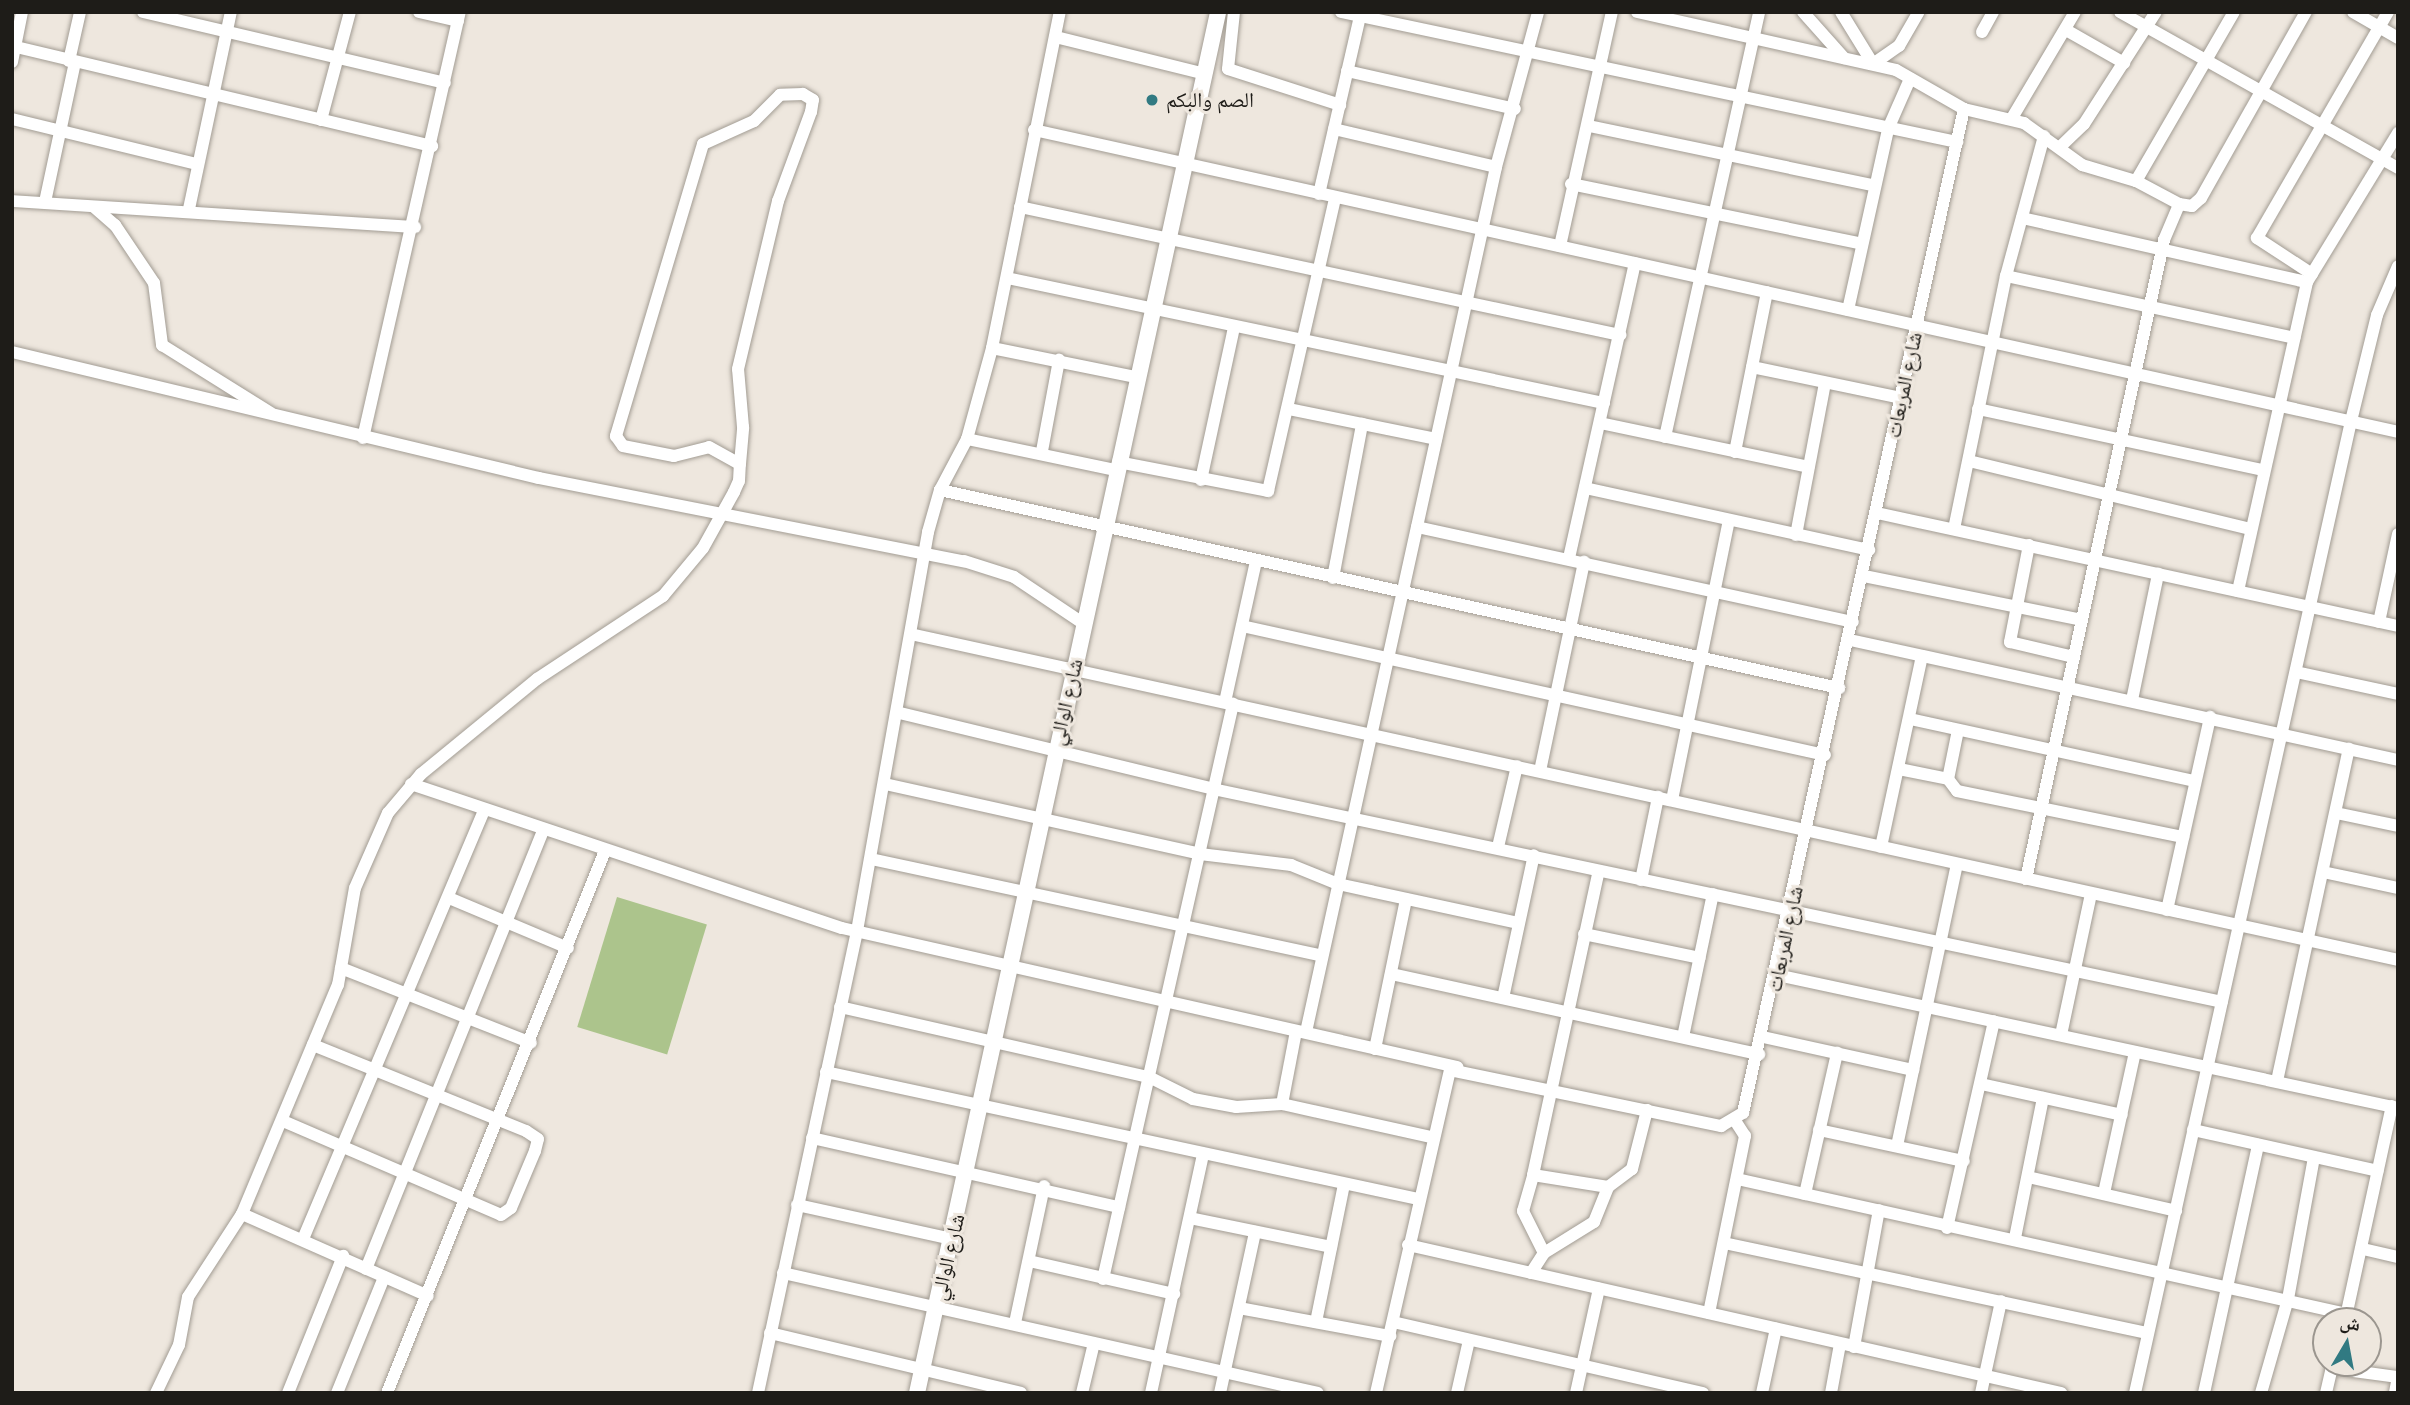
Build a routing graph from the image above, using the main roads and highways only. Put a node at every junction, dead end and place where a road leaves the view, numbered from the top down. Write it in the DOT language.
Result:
graph roads {
  1 [pos="1218,12"];
  2 [pos="917,1393"];
  1 -- 2 [label="main road, شارع الوالي"];
}
